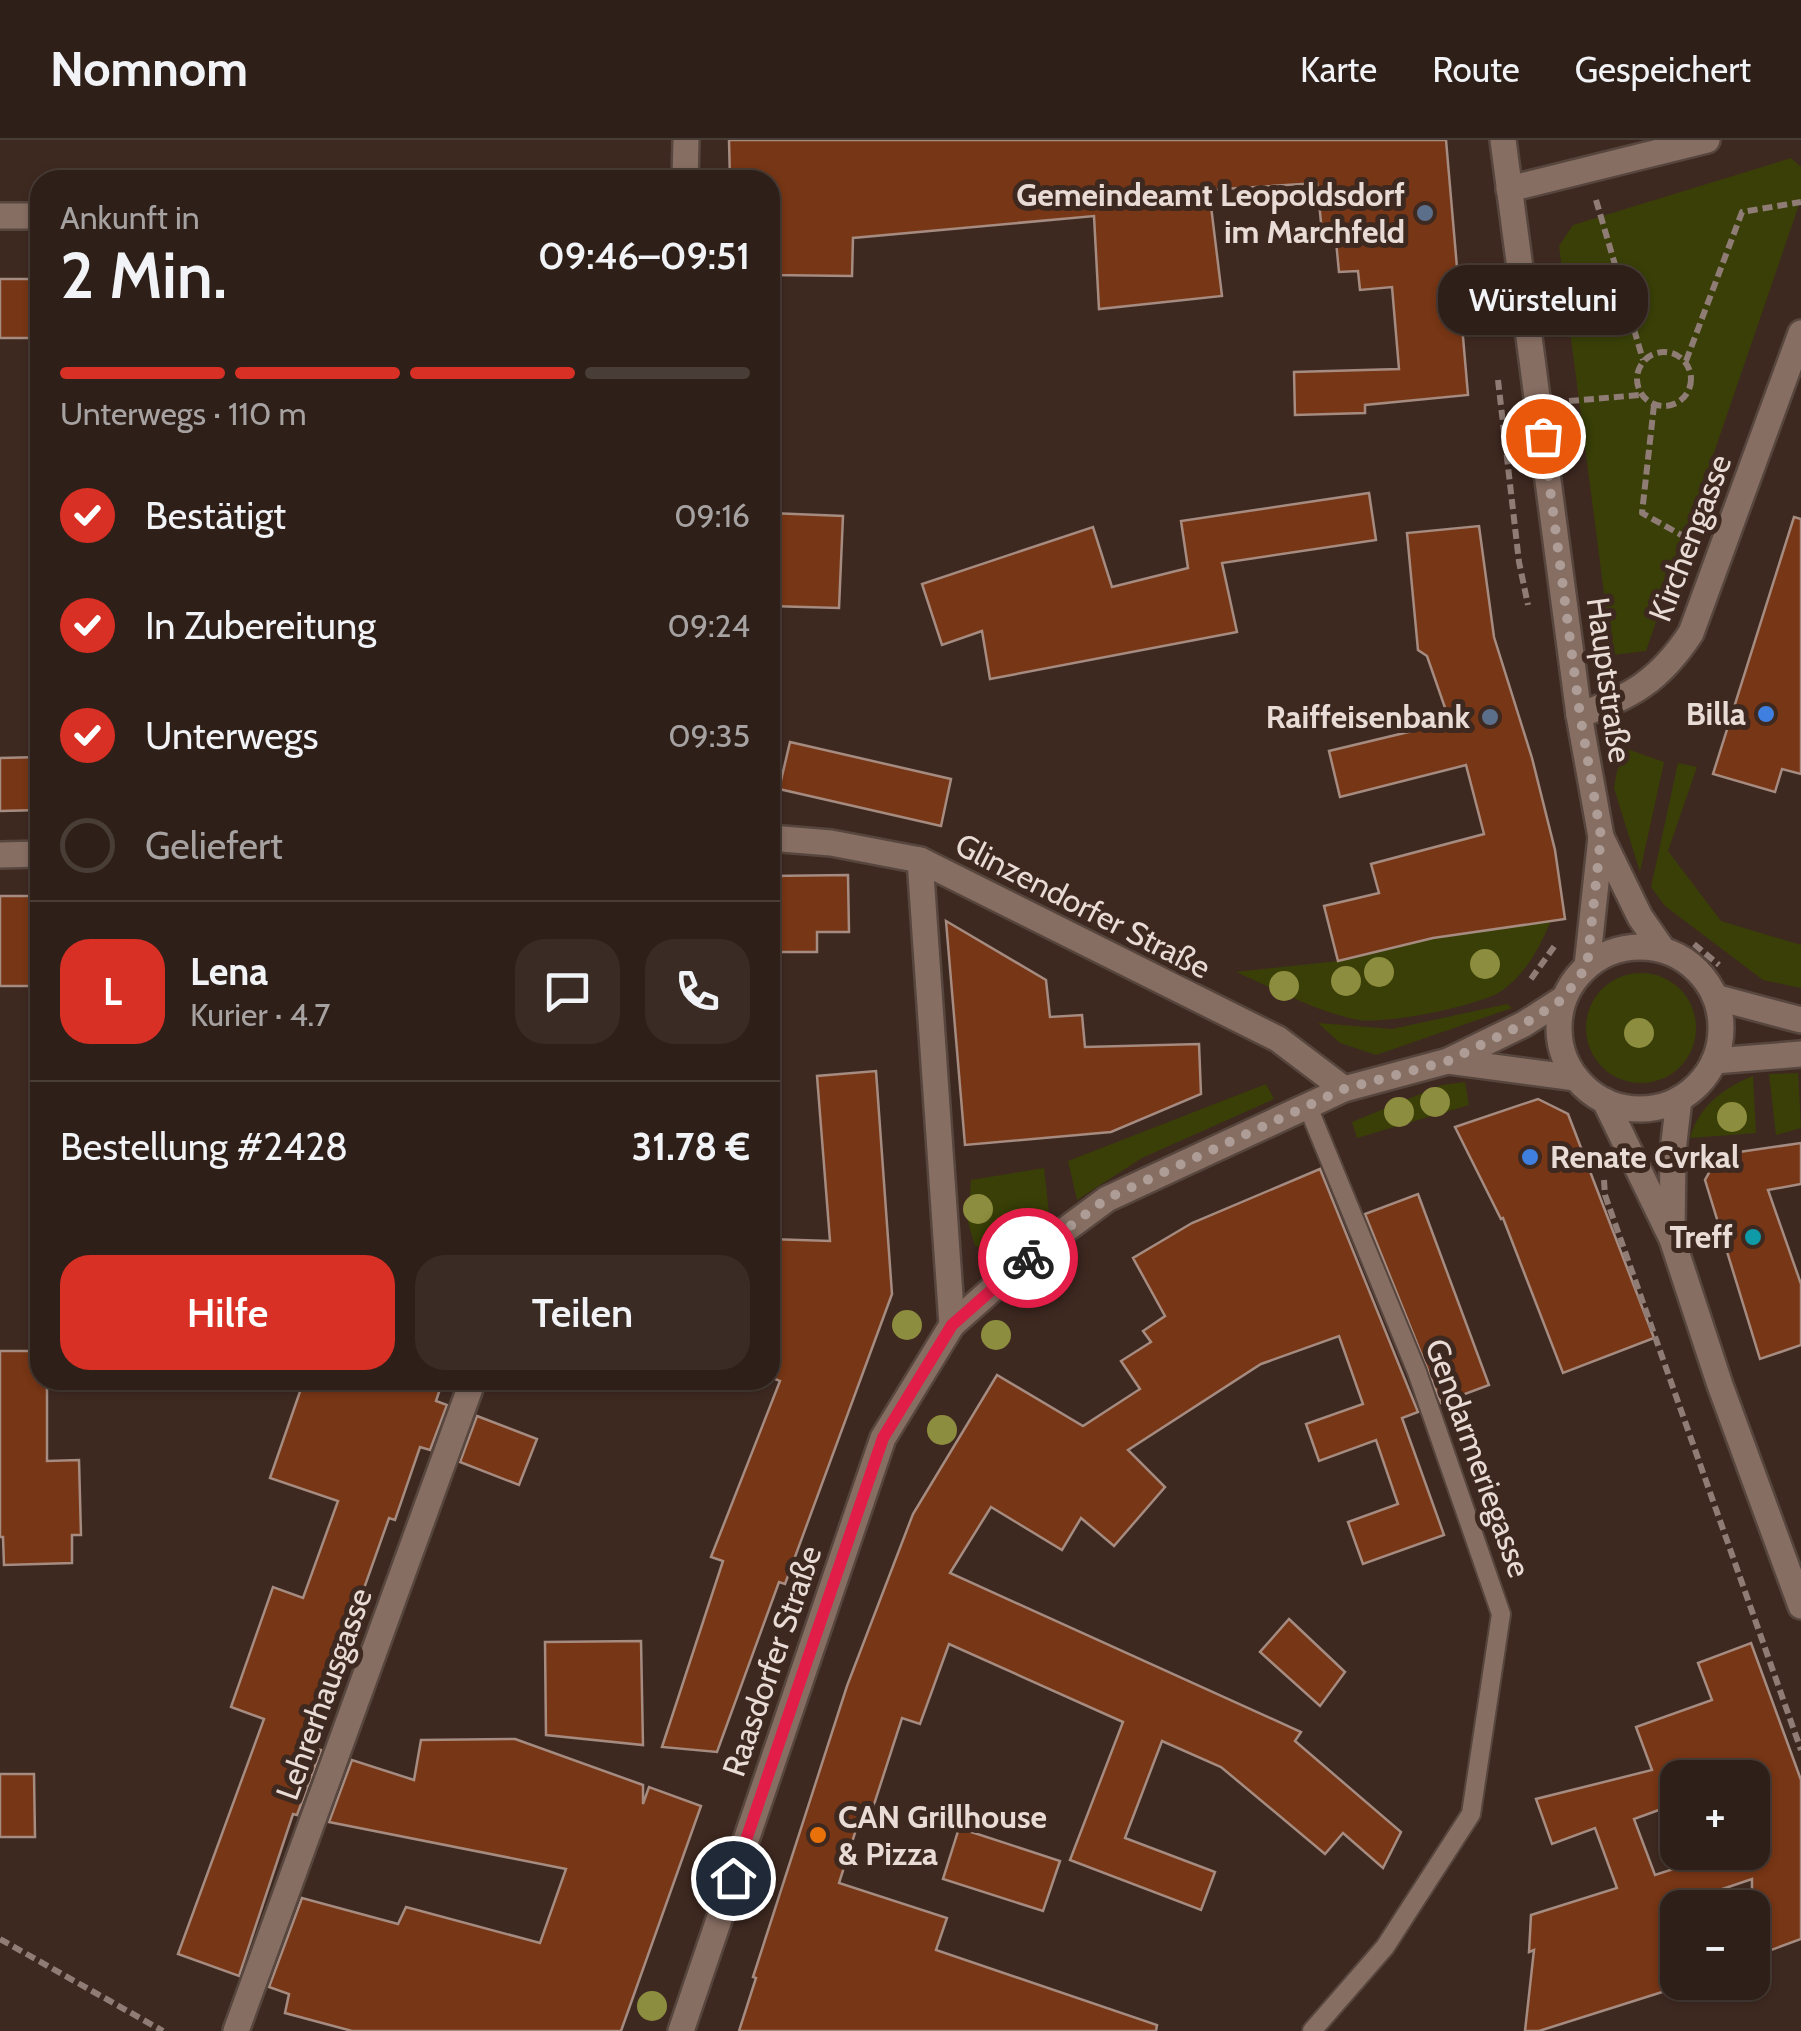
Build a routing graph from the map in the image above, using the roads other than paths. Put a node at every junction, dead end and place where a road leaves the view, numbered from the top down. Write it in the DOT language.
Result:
graph roads {
  1 [pos="686,140"];
  2 [pos="1503,140"];
  3 [pos="1707,140"];
  4 [pos="686,170"];
  5 [pos="1509,188"];
  6 [pos="0,216"];
  7 [pos="30,216"];
  8 [pos="1801,334"];
  9 [pos="1580,715"];
  10 [pos="1601,836"];
  11 [pos="780,839"];
  12 [pos="30,854"];
  13 [pos="0,855"];
  14 [pos="920,860"];
  15 [pos="1663,950"];
  16 [pos="1587,966"];
  17 [pos="1715,997"];
  18 [pos="1563,999"];
  19 [pos="1801,1020"];
  20 [pos="1801,1054"];
  21 [pos="1448,1061"];
  22 [pos="1714,1061"];
  23 [pos="1576,1078"];
  24 [pos="1344,1089"];
  25 [pos="1679,1099"];
  26 [pos="1604,1101"];
  27 [pos="1308,1107"];
  28 [pos="1672,1238"];
  29 [pos="952,1325"];
  30 [pos="469,1390"];
  31 [pos="1801,1606"];
  32 [pos="236,2031"];
  33 [pos="680,2031"];
  34 [pos="1312,2031"];
  1 -- 4 [label="main road"];
  2 -- 5 [label="main road, Hauptstraße"];
  3 -- 5 [label="main road"];
  5 -- 9 [label="main road, Hauptstraße"];
  6 -- 7 [label="main road"];
  8 -- 9 [label="main road, Kirchengasse"];
  9 -- 10 [label="main road, Hauptstraße"];
  10 -- 15 [label="main road, Hauptstraße"];
  10 -- 16 [label="main road, Hauptstraße"];
  11 -- 14 [label="main road, Glinzendorfer Straße"];
  12 -- 13 [label="main road"];
  14 -- 24 [label="main road, Glinzendorfer Straße"];
  14 -- 29 [label="main road"];
  15 -- 16 [label="main road"];
  15 -- 17 [label="main road"];
  16 -- 18 [label="main road"];
  17 -- 19 [label="main road"];
  17 -- 22 [label="main road"];
  18 -- 21 [label="main road, Raasdorfer Straße"];
  18 -- 23 [label="main road"];
  20 -- 22 [label="main road"];
  21 -- 23 [label="main road, Raasdorfer Straße"];
  21 -- 24 [label="main road, Raasdorfer Straße"];
  22 -- 25 [label="main road"];
  23 -- 26 [label="main road"];
  24 -- 27 [label="main road, Raasdorfer Straße"];
  25 -- 26 [label="main road"];
  25 -- 28 [label="main road"];
  26 -- 28 [label="main road"];
  27 -- 29 [label="main road, Raasdorfer Straße"];
  27 -- 34 [label="lane, Gendarmeriegasse"];
  28 -- 31 [label="main road"];
  29 -- 33 [label="main road, Raasdorfer Straße"];
  30 -- 32 [label="main road, Lehrerhausgasse"];
}
